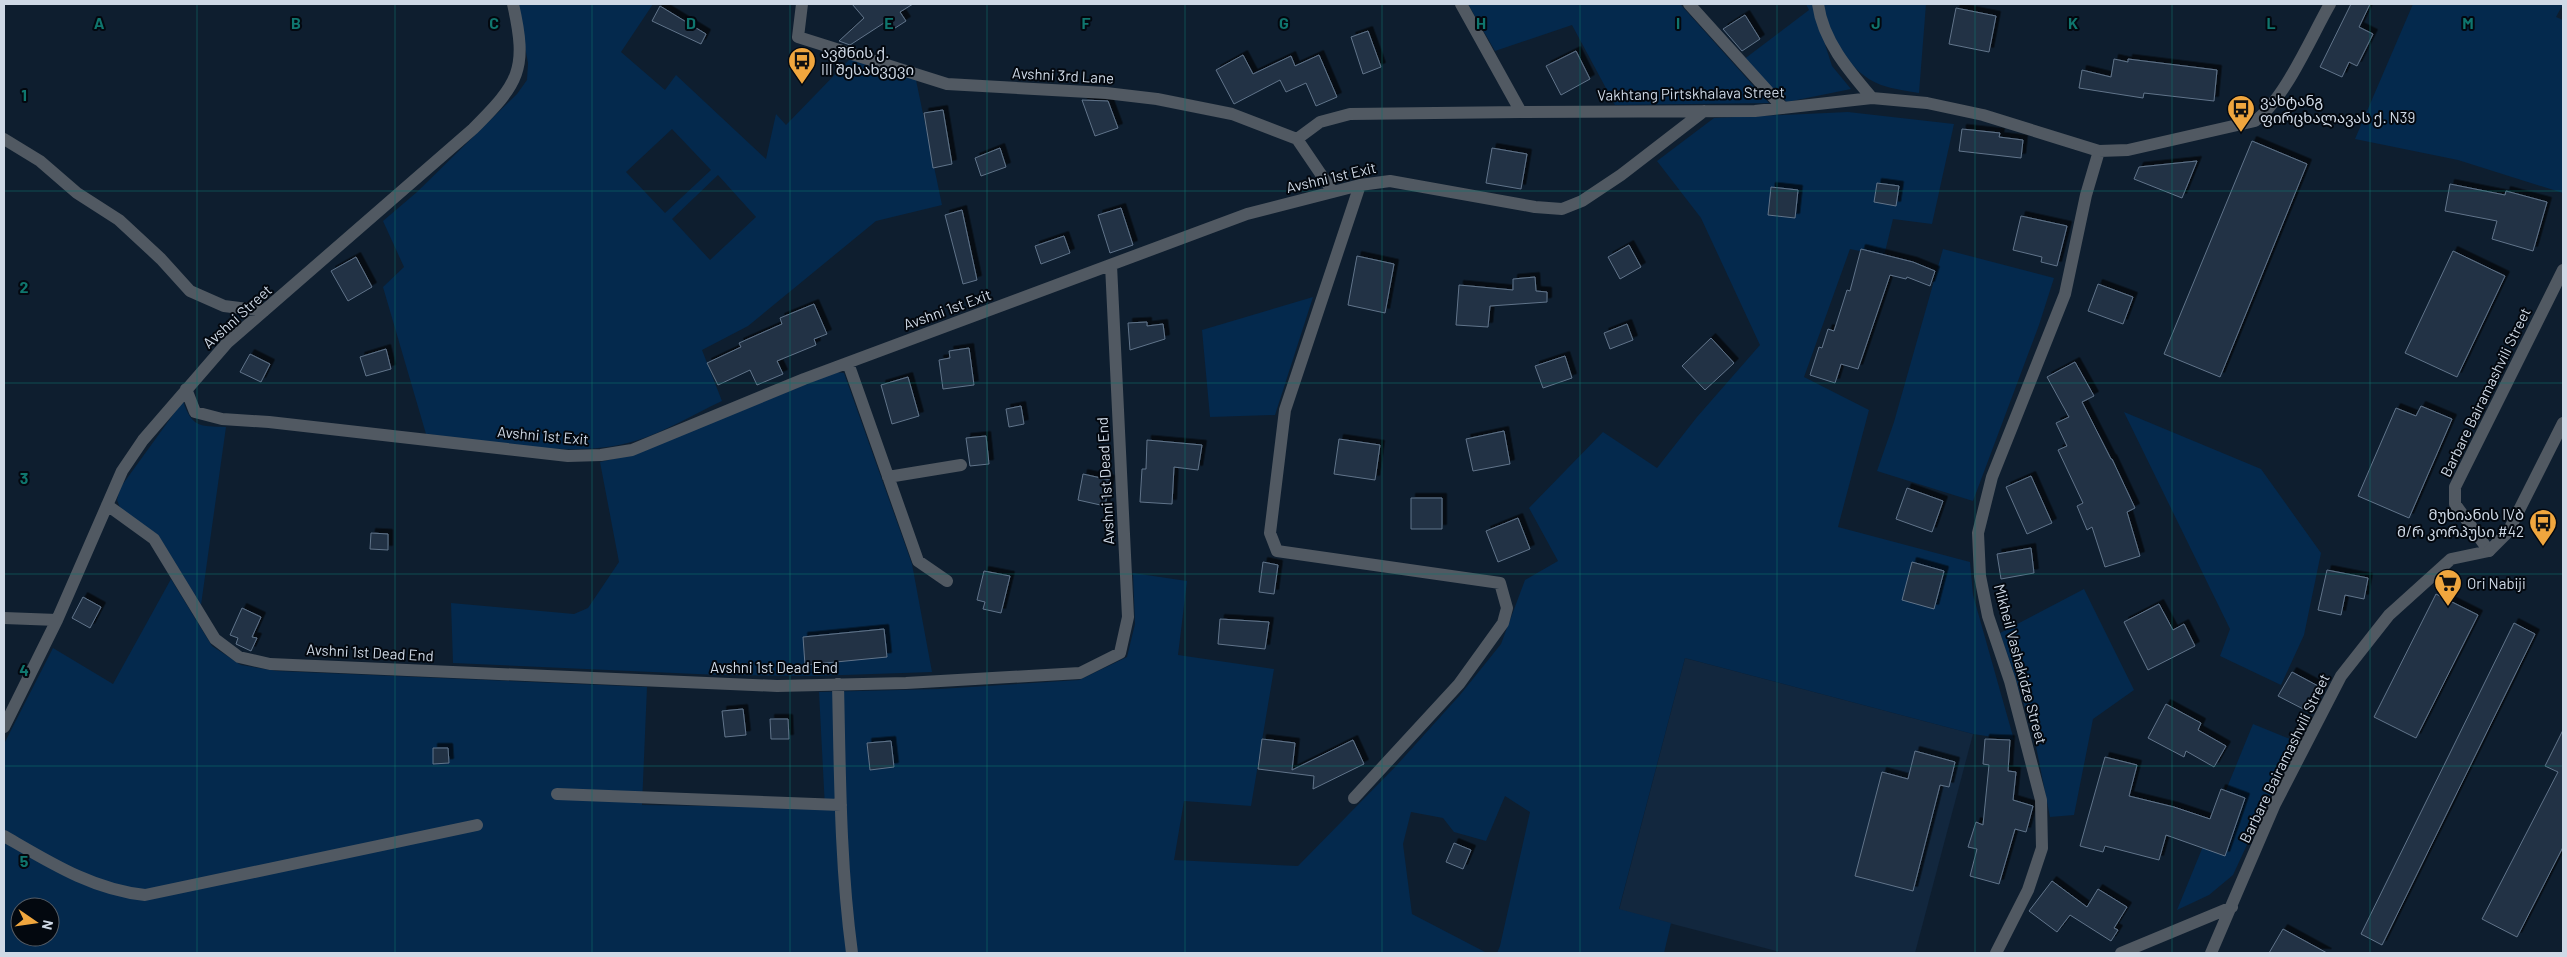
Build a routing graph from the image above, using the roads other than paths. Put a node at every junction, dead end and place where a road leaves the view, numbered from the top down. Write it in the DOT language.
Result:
graph roads {
  1 [pos="513,4"];
  2 [pos="802,4"];
  3 [pos="1461,4"];
  4 [pos="1689,4"];
  5 [pos="1818,4"];
  6 [pos="2330,4"];
  7 [pos="1872,98"];
  8 [pos="1783,108"];
  9 [pos="1521,112"];
  10 [pos="1704,112"];
  11 [pos="4,139"];
  12 [pos="1297,139"];
  13 [pos="2099,151"];
  14 [pos="1360,185"];
  15 [pos="1333,192"];
  16 [pos="1111,265"];
  17 [pos="2563,270"];
  18 [pos="264,312"];
  19 [pos="848,363"];
  20 [pos="186,389"];
  21 [pos="2563,423"];
  22 [pos="961,466"];
  23 [pos="888,477"];
  24 [pos="107,505"];
  25 [pos="2489,551"];
  26 [pos="947,581"];
  27 [pos="4,618"];
  28 [pos="57,620"];
  29 [pos="838,684"];
  30 [pos="4,727"];
  31 [pos="557,794"];
  32 [pos="1354,798"];
  33 [pos="840,804"];
  34 [pos="477,826"];
  35 [pos="4,836"];
  36 [pos="2232,907"];
  37 [pos="852,953"];
  38 [pos="1996,953"];
  39 [pos="2121,953"];
  40 [pos="2211,953"];
  1 -- 18 [label="street, Avshni Street"];
  2 -- 12 [label="street, Avshni 3rd Lane"];
  3 -- 9 [label="street"];
  4 -- 8 [label="street"];
  5 -- 7 [label="street"];
  6 -- 13 [label="street, Vakhtang Pirtskhalava Street"];
  7 -- 8 [label="street, Vakhtang Pirtskhalava Street"];
  7 -- 13 [label="street, Vakhtang Pirtskhalava Street"];
  8 -- 10 [label="street, Vakhtang Pirtskhalava Street"];
  9 -- 10 [label="street, Vakhtang Pirtskhalava Street"];
  9 -- 12 [label="street, Vakhtang Pirtskhalava Street"];
  10 -- 14 [label="street, Avshni 1st Exit"];
  11 -- 18 [label="street"];
  12 -- 15 [label="street"];
  13 -- 38 [label="street, Mikheil Vashakidze Street"];
  14 -- 15 [label="street, Avshni 1st Exit"];
  14 -- 32 [label="street"];
  15 -- 16 [label="street, Avshni 1st Exit"];
  16 -- 19 [label="street, Avshni 1st Exit"];
  16 -- 29 [label="street, Avshni 1st Dead End"];
  17 -- 25 [label="street, Barbare Bairamashvili Street"];
  18 -- 20 [label="street, Avshni Street"];
  19 -- 20 [label="street, Avshni 1st Exit"];
  19 -- 23 [label="street"];
  20 -- 24 [label="street, Avshni Street"];
  21 -- 25 [label="street"];
  22 -- 23 [label="street"];
  23 -- 26 [label="street"];
  24 -- 28 [label="street, Avshni Street"];
  24 -- 29 [label="street, Avshni 1st Dead End"];
  25 -- 36 [label="street, Barbare Bairamashvili Street"];
  27 -- 28 [label="street"];
  28 -- 30 [label="street, Avshni Street"];
  29 -- 33 [label="street"];
  31 -- 33 [label="street"];
  33 -- 37 [label="street"];
  34 -- 35 [label="street"];
  36 -- 39 [label="street"];
  36 -- 40 [label="street, Barbare Bairamashvili Street"];
}
